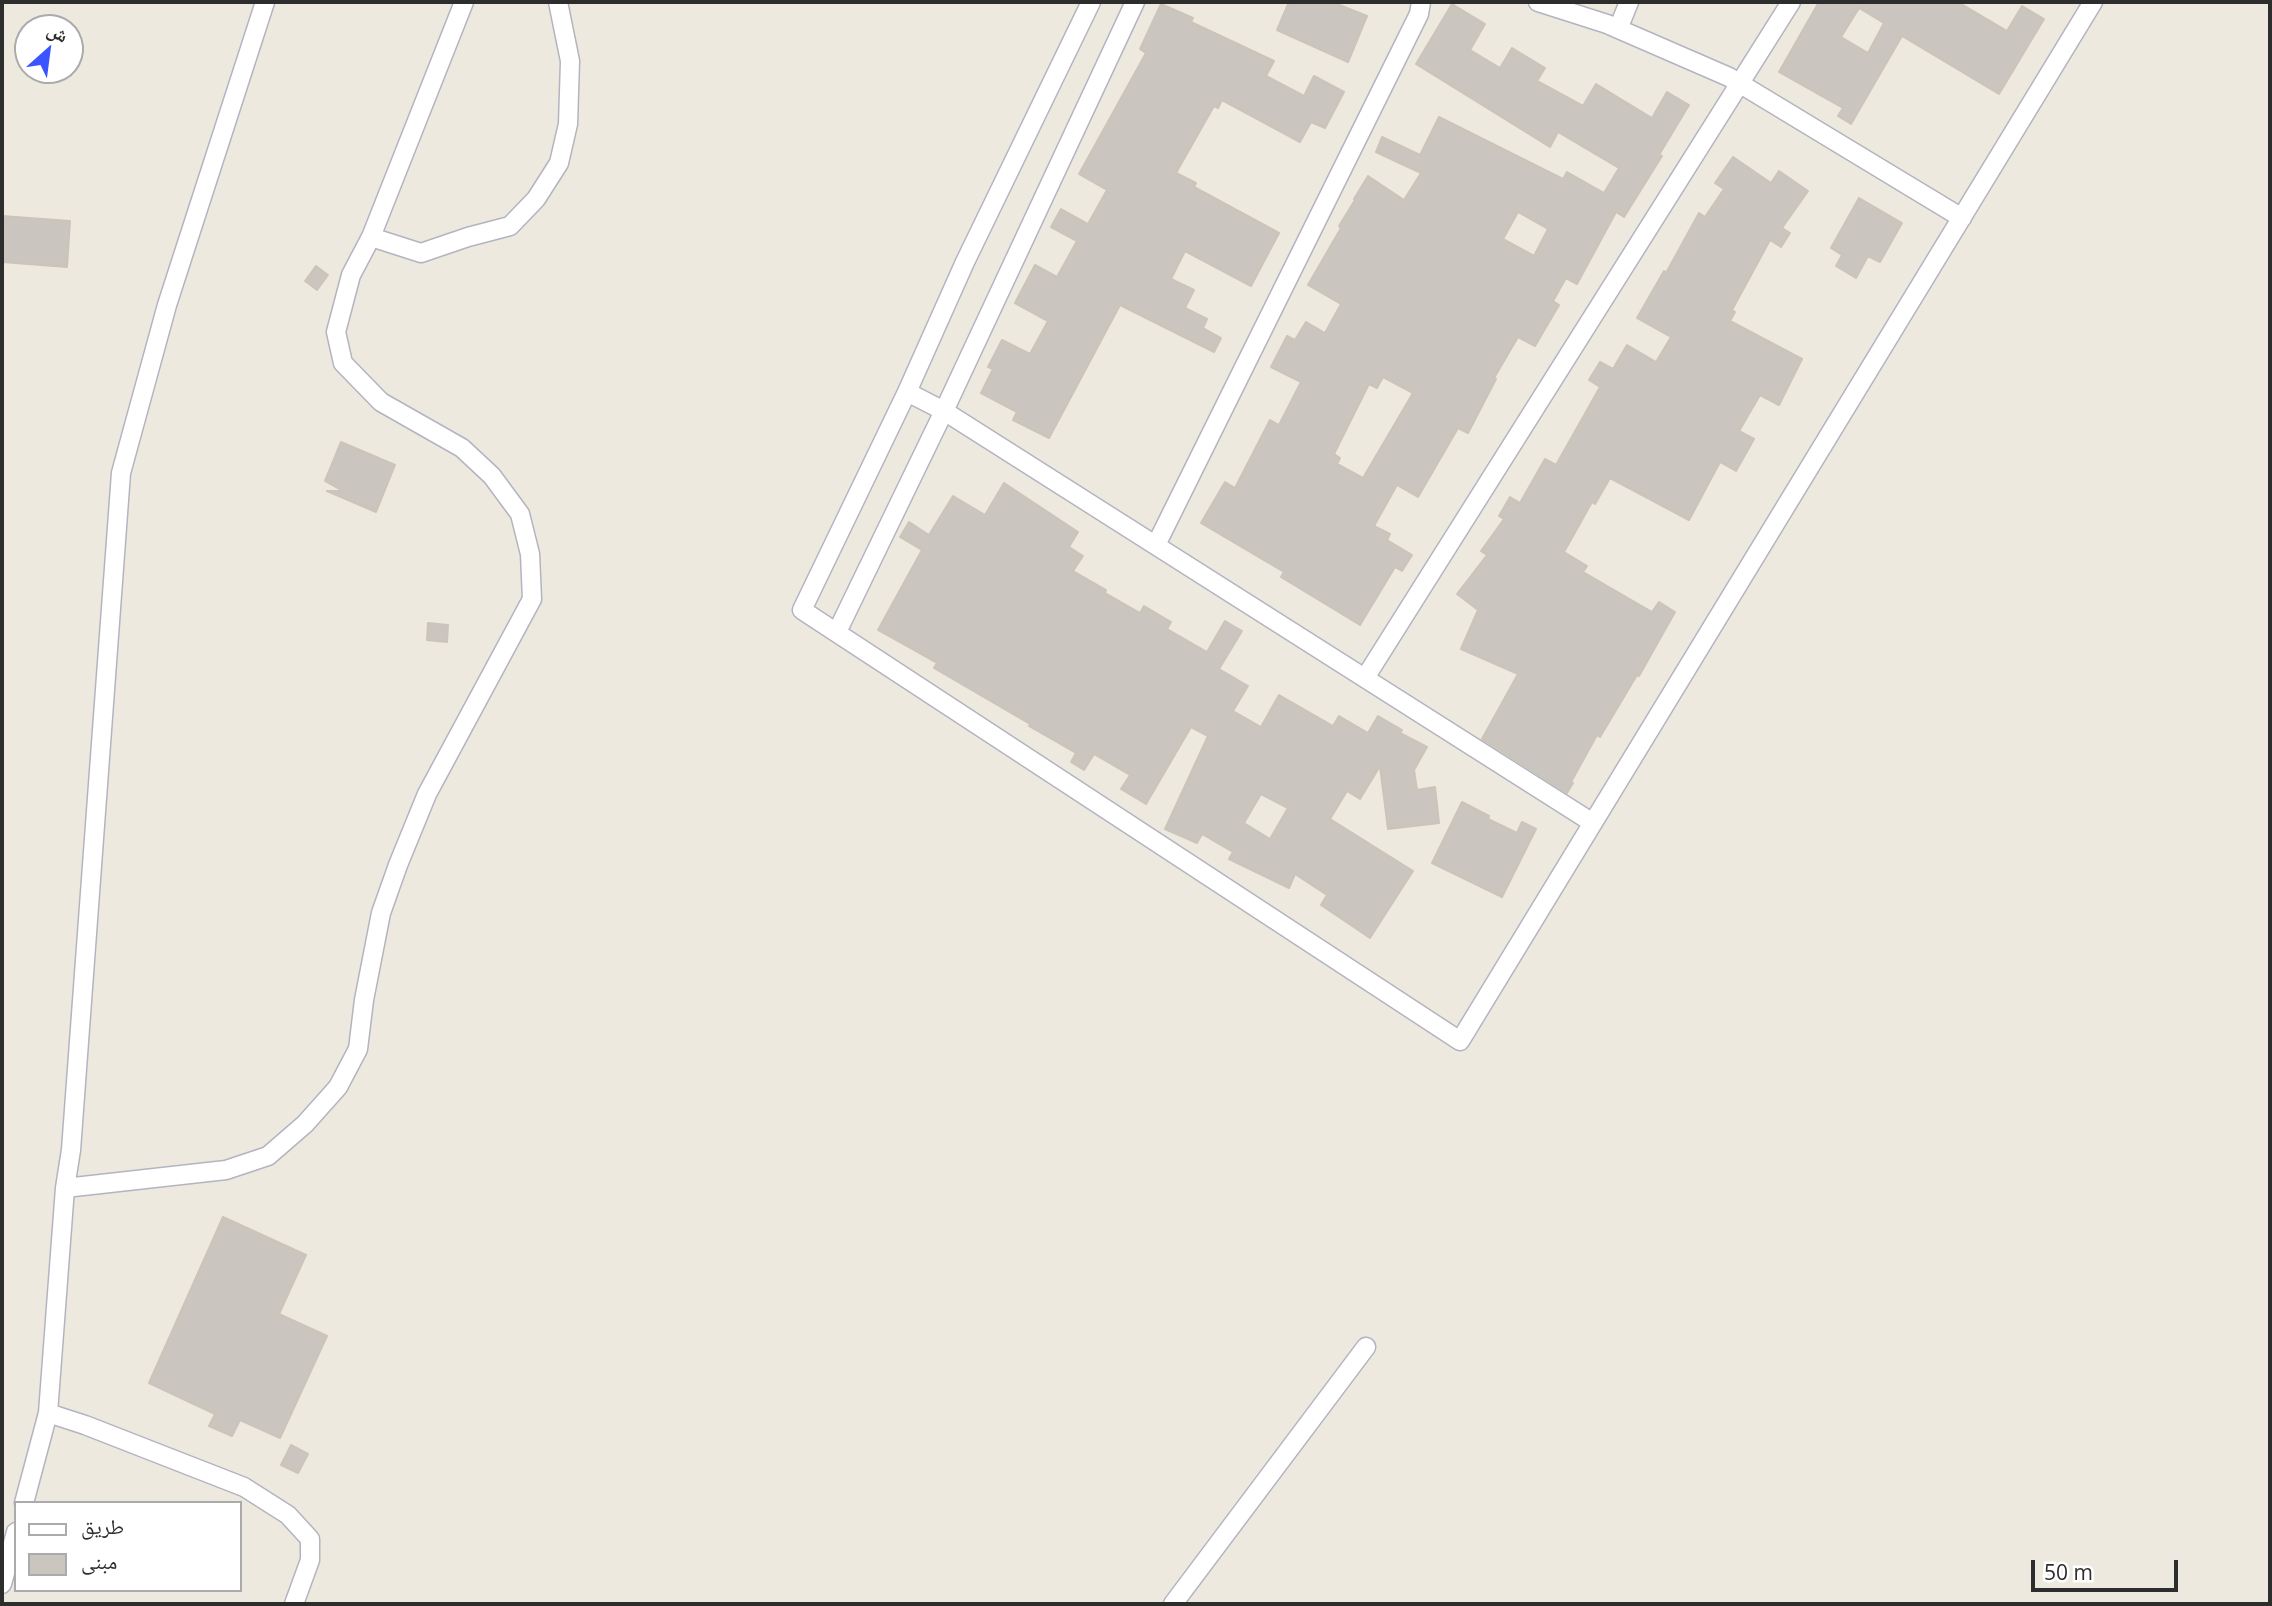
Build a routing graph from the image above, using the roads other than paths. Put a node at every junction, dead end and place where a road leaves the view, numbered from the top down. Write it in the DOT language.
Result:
graph roads {
  1 [pos="265,2"];
  2 [pos="464,2"];
  3 [pos="558,2"];
  4 [pos="1091,2"];
  5 [pos="1135,2"];
  6 [pos="1421,2"];
  7 [pos="1538,2"];
  8 [pos="1629,2"];
  9 [pos="1791,2"];
  10 [pos="2093,2"];
  11 [pos="1618,29"];
  12 [pos="1740,84"];
  13 [pos="1962,218"];
  14 [pos="371,237"];
  15 [pos="907,392"];
  16 [pos="944,411"];
  17 [pos="1156,545"];
  18 [pos="837,632"];
  19 [pos="1365,678"];
  20 [pos="1593,823"];
  21 [pos="65,1188"];
  22 [pos="1366,1347"];
  23 [pos="48,1413"];
  24 [pos="25,1501"];
  25 [pos="14,1539"];
  26 [pos="2,1584"];
  27 [pos="294,1604"];
  28 [pos="1173,1604"];
  1 -- 21 [label="street"];
  2 -- 14 [label="street"];
  3 -- 14 [label="street"];
  4 -- 15 [label="street"];
  5 -- 16 [label="street"];
  6 -- 17 [label="street"];
  7 -- 11 [label="street"];
  8 -- 11 [label="street"];
  9 -- 12 [label="street"];
  10 -- 13 [label="street"];
  11 -- 12 [label="street"];
  12 -- 13 [label="street"];
  12 -- 19 [label="street"];
  13 -- 20 [label="street"];
  14 -- 21 [label="street"];
  15 -- 16 [label="street"];
  15 -- 18 [label="street"];
  16 -- 17 [label="street"];
  16 -- 18 [label="street"];
  17 -- 19 [label="street"];
  18 -- 20 [label="street"];
  19 -- 20 [label="street"];
  21 -- 23 [label="street"];
  22 -- 28 [label="street"];
  23 -- 24 [label="street"];
  23 -- 27 [label="street"];
  25 -- 26 [label="street"];
}
